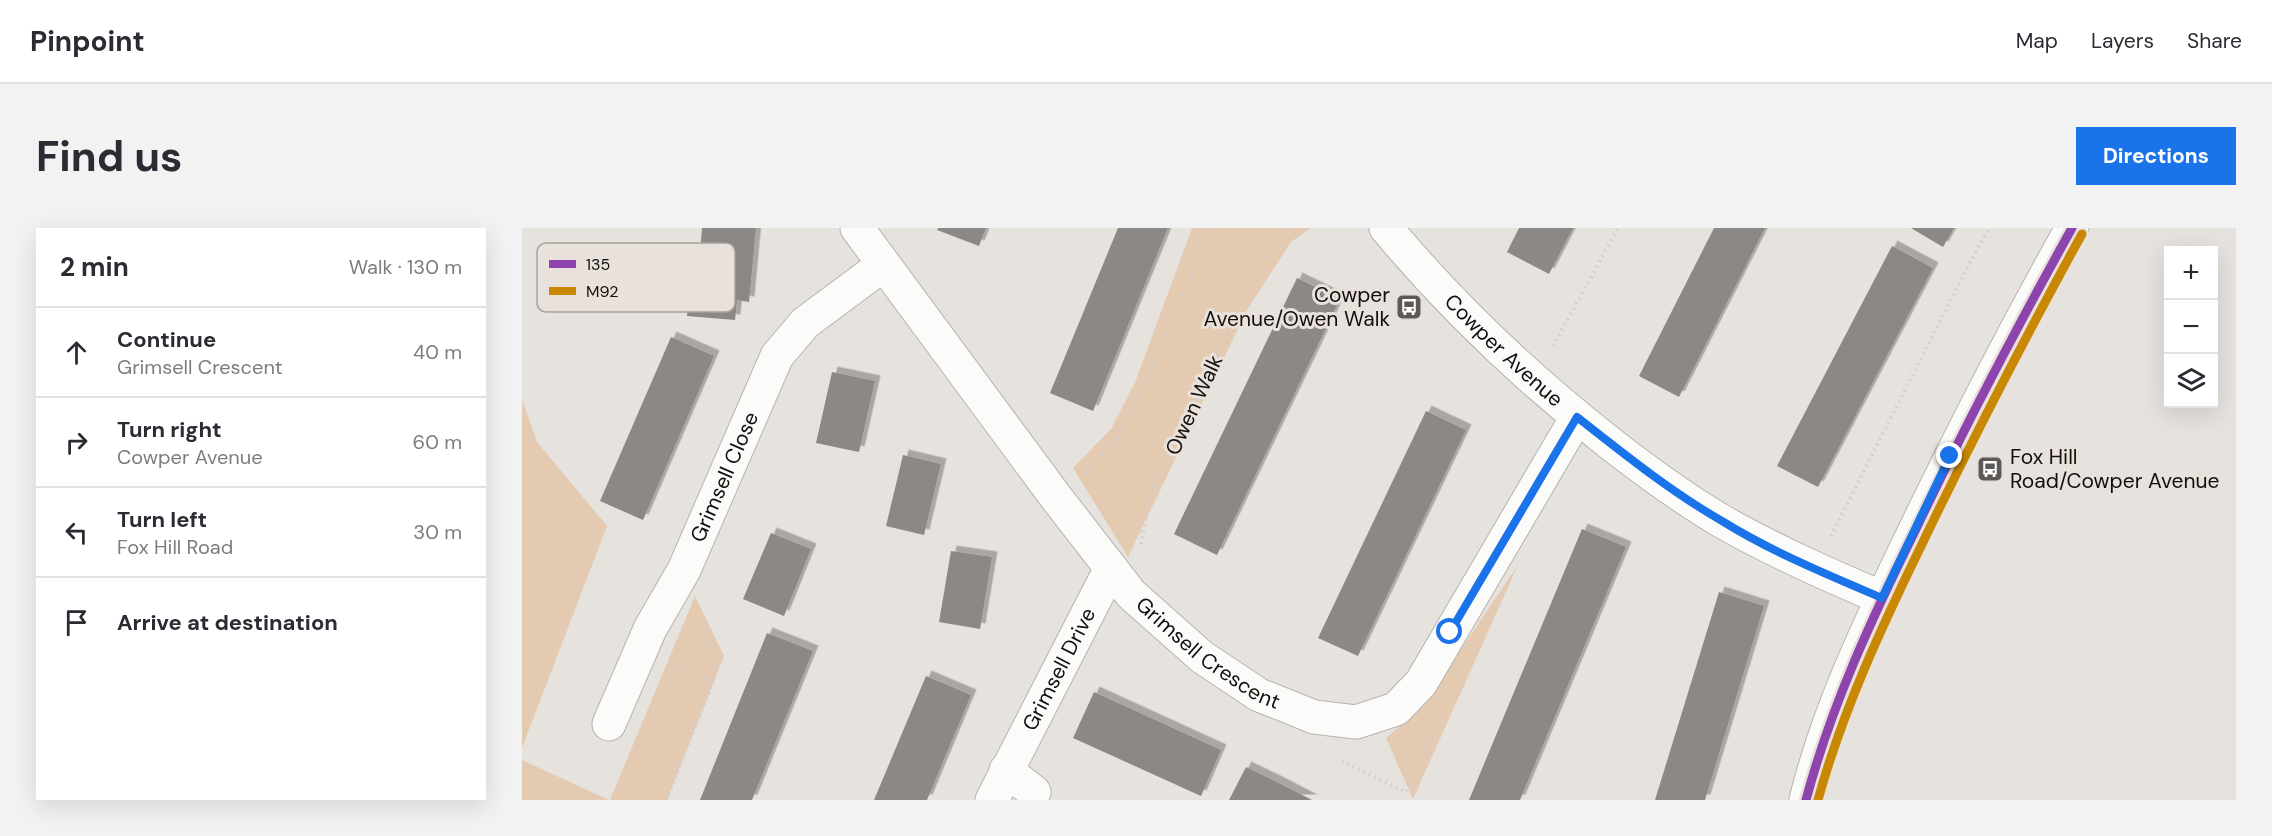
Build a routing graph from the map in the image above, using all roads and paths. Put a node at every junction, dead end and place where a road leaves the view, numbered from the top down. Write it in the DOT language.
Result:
graph roads {
  1 [pos="857,228"];
  2 [pos="1211,228"];
  3 [pos="1287,228"];
  4 [pos="1386,228"];
  5 [pos="1618,228"];
  6 [pos="1989,228"];
  7 [pos="2072,228"];
  8 [pos="883,265"];
  9 [pos="1534,380"];
  10 [pos="1577,417"];
  11 [pos="1050,489"];
  12 [pos="1111,568"];
  13 [pos="1815,569"];
  14 [pos="684,570"];
  15 [pos="1131,594"];
  16 [pos="1882,598"];
  17 [pos="609,724"];
  18 [pos="1006,770"];
  19 [pos="1034,792"];
  20 [pos="666,800"];
  21 [pos="993,800"];
  22 [pos="1806,800"];
  1 -- 8 [label="street, Grimsell Crescent"];
  2 -- 11 [label="path"];
  3 -- 15 [label="path, Owen Walk"];
  4 -- 9 [label="street, Cowper Avenue"];
  5 -- 9 [label="path"];
  6 -- 13 [label="path"];
  7 -- 16 [label="street"];
  8 -- 11 [label="street, Grimsell Crescent"];
  8 -- 14 [label="street, Grimsell Close"];
  9 -- 10 [label="street, Cowper Avenue"];
  10 -- 13 [label="street, Cowper Avenue"];
  10 -- 15 [label="street, Grimsell Crescent"];
  11 -- 12 [label="street, Grimsell Crescent"];
  12 -- 15 [label="street, Grimsell Crescent"];
  12 -- 18 [label="street, Grimsell Drive"];
  13 -- 16 [label="street, Cowper Avenue"];
  14 -- 17 [label="street, Grimsell Close"];
  14 -- 20 [label="path"];
  16 -- 22 [label="street"];
  18 -- 19 [label="street"];
  18 -- 21 [label="street, Grimsell Drive"];
}
